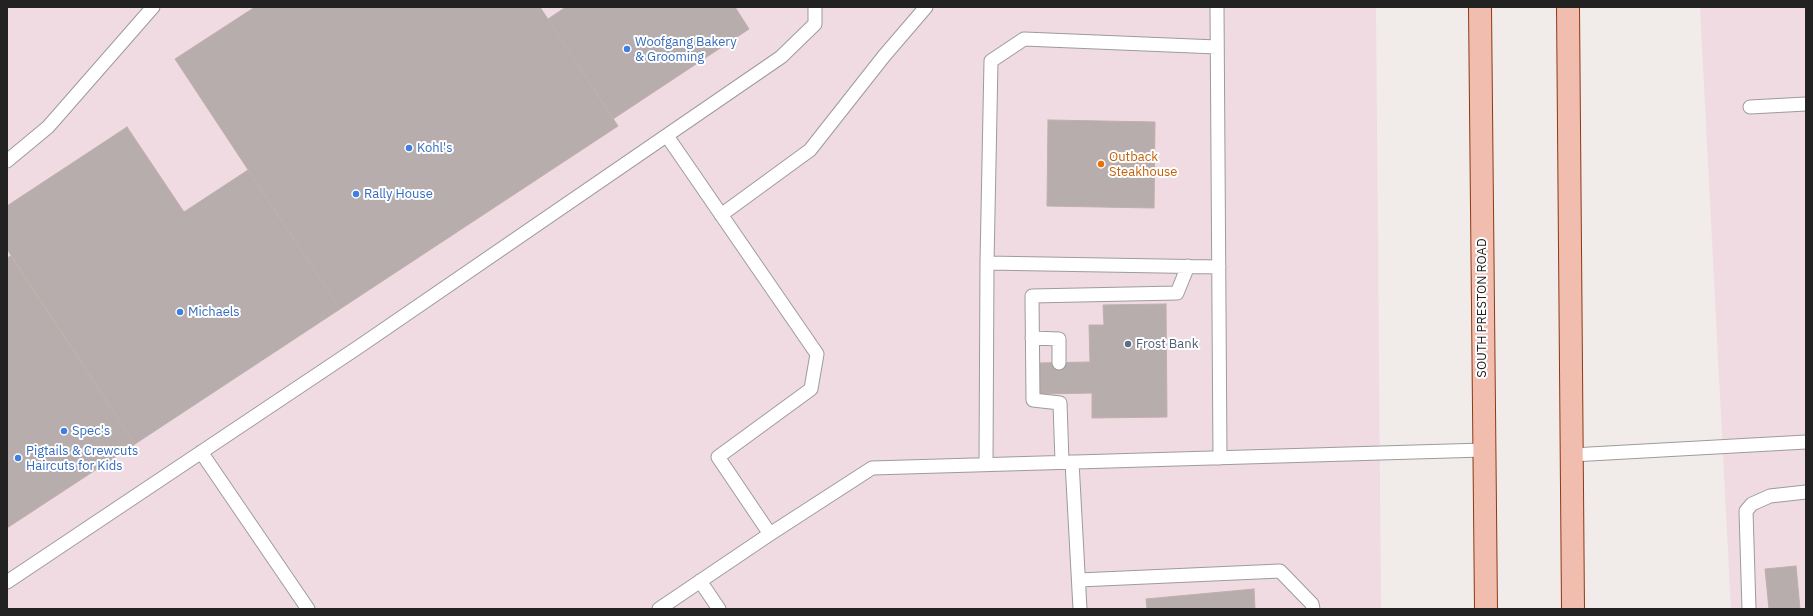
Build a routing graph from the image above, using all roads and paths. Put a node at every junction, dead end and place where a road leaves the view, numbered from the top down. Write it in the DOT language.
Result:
graph roads {
  1 [pos="153,7"];
  2 [pos="815,7"];
  3 [pos="926,7"];
  4 [pos="1217,7"];
  5 [pos="1480,7"];
  6 [pos="1568,7"];
  7 [pos="1217,48"];
  8 [pos="1806,104"];
  9 [pos="1750,107"];
  10 [pos="667,136"];
  11 [pos="7,161"];
  12 [pos="721,215"];
  13 [pos="987,263"];
  14 [pos="1188,266"];
  15 [pos="1219,266"];
  16 [pos="1032,338"];
  17 [pos="1059,363"];
  18 [pos="1806,442"];
  19 [pos="1484,450"];
  20 [pos="201,452"];
  21 [pos="1572,455"];
  22 [pos="1220,458"];
  23 [pos="1067,462"];
  24 [pos="986,464"];
  25 [pos="1806,492"];
  26 [pos="770,534"];
  27 [pos="1078,580"];
  28 [pos="700,581"];
  29 [pos="7,582"];
  30 [pos="308,609"];
  31 [pos="659,609"];
  32 [pos="719,609"];
  33 [pos="1080,609"];
  34 [pos="1313,609"];
  35 [pos="1486,609"];
  36 [pos="1573,609"];
  37 [pos="1749,609"];
  1 -- 11 [label="lane"];
  2 -- 10 [label="lane"];
  3 -- 12 [label="lane"];
  4 -- 7 [label="lane"];
  5 -- 19 [label="main road, SOUTH PRESTON ROAD"];
  6 -- 21 [label="main road"];
  7 -- 13 [label="lane"];
  7 -- 15 [label="lane"];
  8 -- 9 [label="lane"];
  10 -- 12 [label="lane"];
  10 -- 20 [label="lane"];
  12 -- 26 [label="lane"];
  13 -- 14 [label="lane"];
  13 -- 24 [label="lane"];
  14 -- 15 [label="lane"];
  14 -- 16 [label="lane"];
  15 -- 22 [label="lane"];
  16 -- 17 [label="lane"];
  16 -- 23 [label="lane"];
  18 -- 21 [label="lane"];
  19 -- 22 [label="lane"];
  19 -- 35 [label="main road, SOUTH PRESTON ROAD"];
  20 -- 29 [label="lane"];
  20 -- 30 [label="lane"];
  21 -- 36 [label="main road"];
  22 -- 23 [label="lane"];
  23 -- 24 [label="lane"];
  23 -- 27 [label="lane"];
  24 -- 26 [label="lane"];
  25 -- 37 [label="lane"];
  26 -- 28 [label="lane"];
  27 -- 33 [label="lane"];
  27 -- 34 [label="lane"];
  28 -- 31 [label="lane"];
  28 -- 32 [label="lane"];
}
